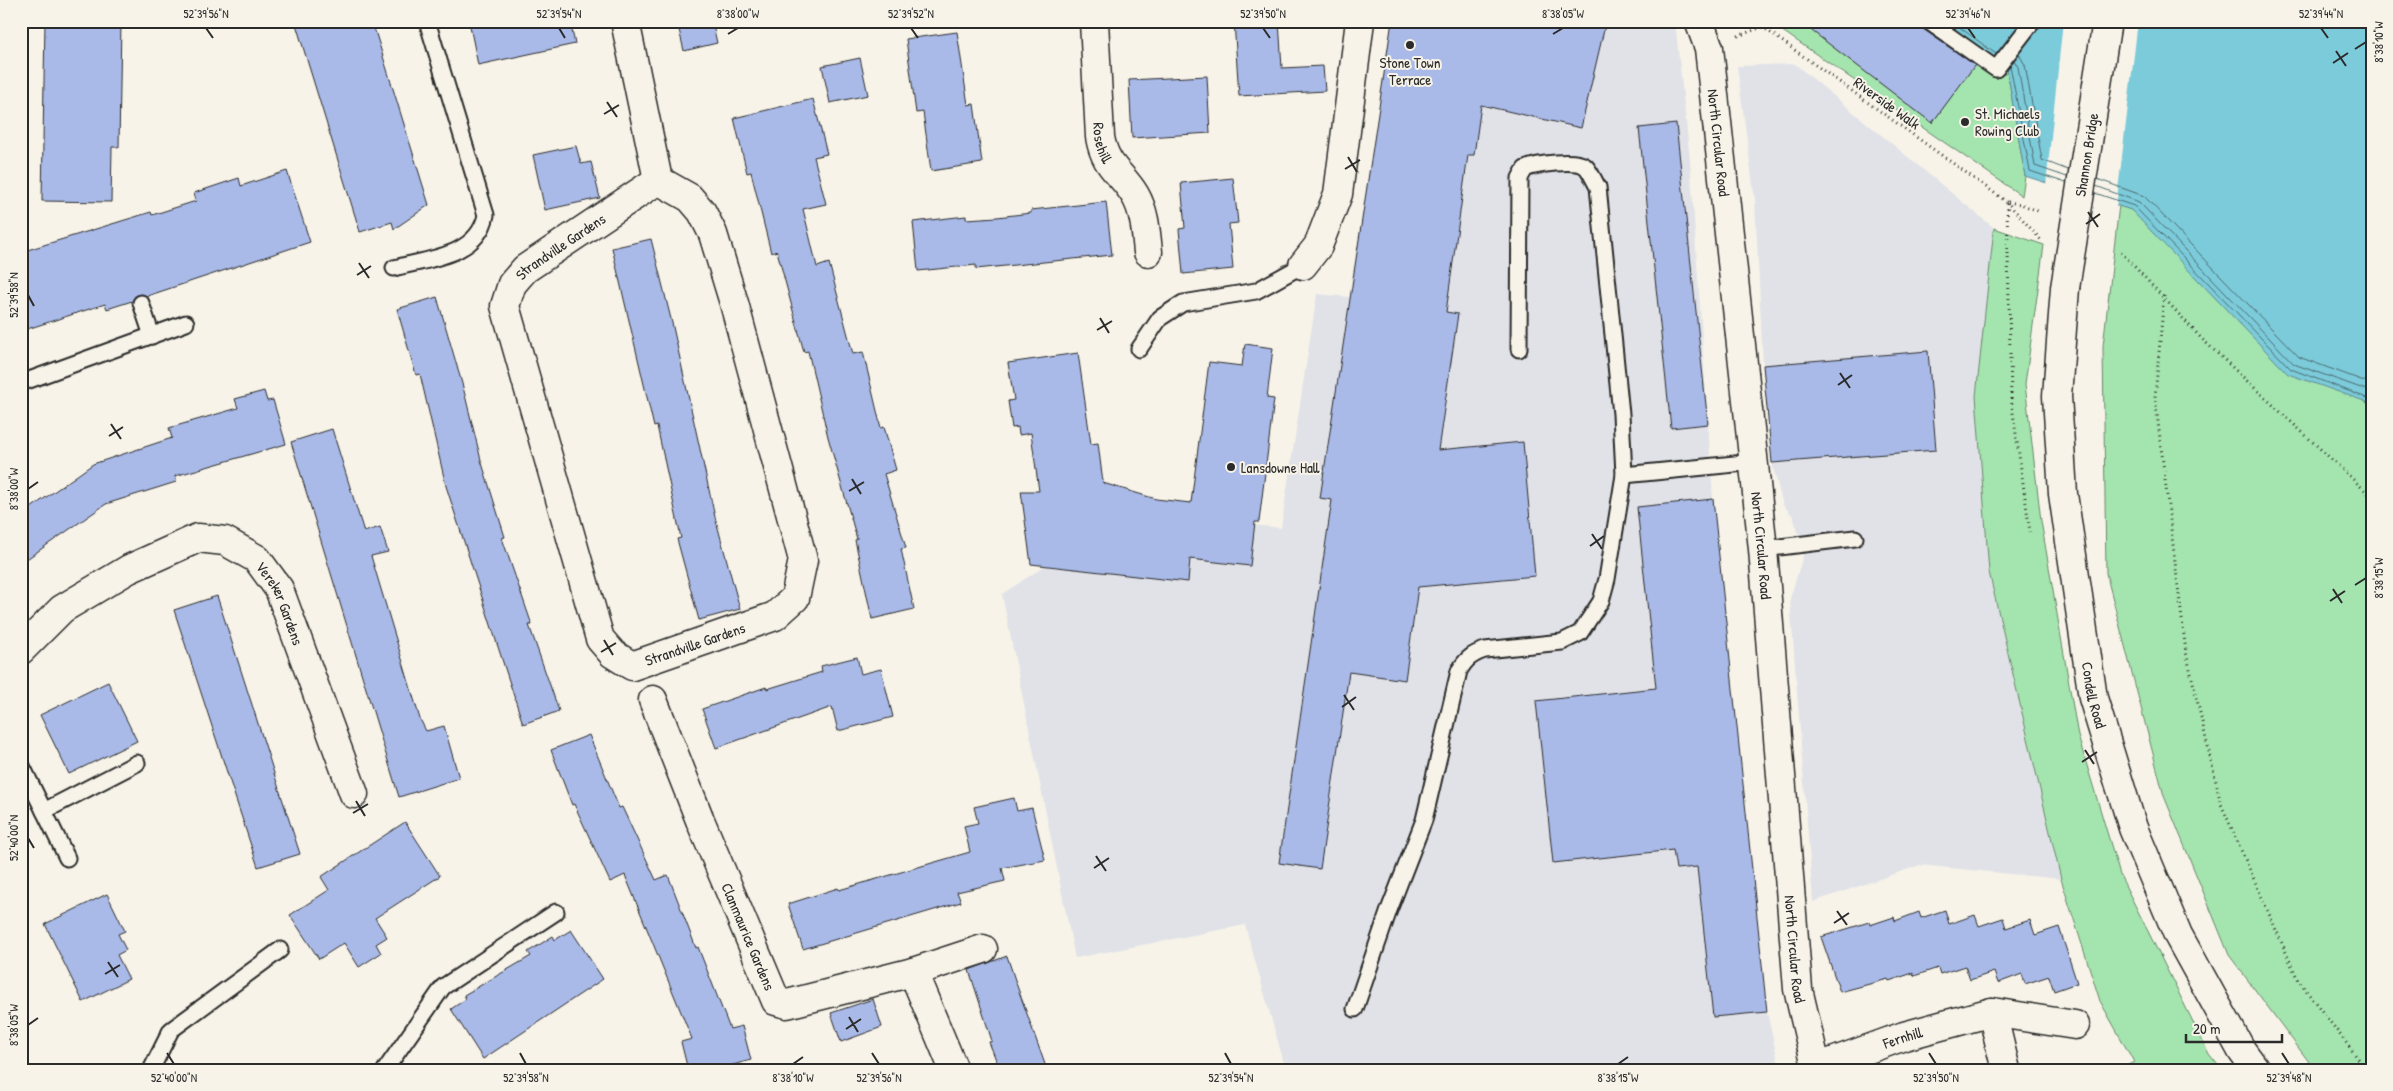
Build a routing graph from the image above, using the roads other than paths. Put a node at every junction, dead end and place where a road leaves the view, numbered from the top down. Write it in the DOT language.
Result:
graph roads {
  1 [pos="427,21"];
  2 [pos="625,21"];
  3 [pos="1094,21"];
  4 [pos="1360,21"];
  5 [pos="1699,21"];
  6 [pos="1928,21"];
  7 [pos="2033,21"];
  8 [pos="2106,21"];
  9 [pos="658,180"];
  10 [pos="1148,252"];
  11 [pos="1302,264"];
  12 [pos="394,268"];
  13 [pos="2065,288"];
  14 [pos="141,304"];
  15 [pos="186,323"];
  16 [pos="152,336"];
  17 [pos="1519,348"];
  18 [pos="1138,349"];
  19 [pos="21,382"];
  20 [pos="1755,462"];
  21 [pos="1624,474"];
  22 [pos="1855,538"];
  23 [pos="1763,549"];
  24 [pos="21,650"];
  25 [pos="653,700"];
  26 [pos="137,763"];
  27 [pos="21,764"];
  28 [pos="354,794"];
  29 [pos="44,811"];
  30 [pos="68,858"];
  31 [pos="556,912"];
  32 [pos="982,949"];
  33 [pos="280,950"];
  34 [pos="913,972"];
  35 [pos="1355,1009"];
  36 [pos="1992,1012"];
  37 [pos="2075,1025"];
  38 [pos="1816,1069"];
  39 [pos="151,1070"];
  40 [pos="385,1070"];
  41 [pos="954,1070"];
  42 [pos="2006,1070"];
  43 [pos="2256,1070"];
  1 -- 12 [label="lane"];
  2 -- 9 [label="street"];
  3 -- 10 [label="street, Rosehill"];
  4 -- 11 [label="street"];
  5 -- 20 [label="street, North Circular Road"];
  6 -- 7 [label="lane"];
  8 -- 13 [label="street, Shannon Bridge, bridge"];
  9 -- 9 [label="street, Strandville Gardens"];
  11 -- 18 [label="lane"];
  13 -- 43 [label="street, Condell Road"];
  14 -- 16 [label="lane"];
  15 -- 16 [label="lane"];
  16 -- 19 [label="lane"];
  17 -- 21 [label="lane"];
  20 -- 21 [label="lane"];
  20 -- 23 [label="street, North Circular Road"];
  21 -- 35 [label="lane"];
  22 -- 23 [label="lane"];
  23 -- 38 [label="street, North Circular Road"];
  24 -- 28 [label="street, Vereker Gardens"];
  25 -- 34 [label="street, Clanmaurice Gardens"];
  26 -- 29 [label="lane"];
  27 -- 29 [label="lane"];
  29 -- 30 [label="lane"];
  31 -- 40 [label="lane"];
  32 -- 34 [label="street, Clanmaurice Gardens"];
  33 -- 39 [label="lane"];
  34 -- 41 [label="street"];
  36 -- 37 [label="street, Fernhill"];
  36 -- 38 [label="street, Fernhill"];
  36 -- 42 [label="street"];
}
